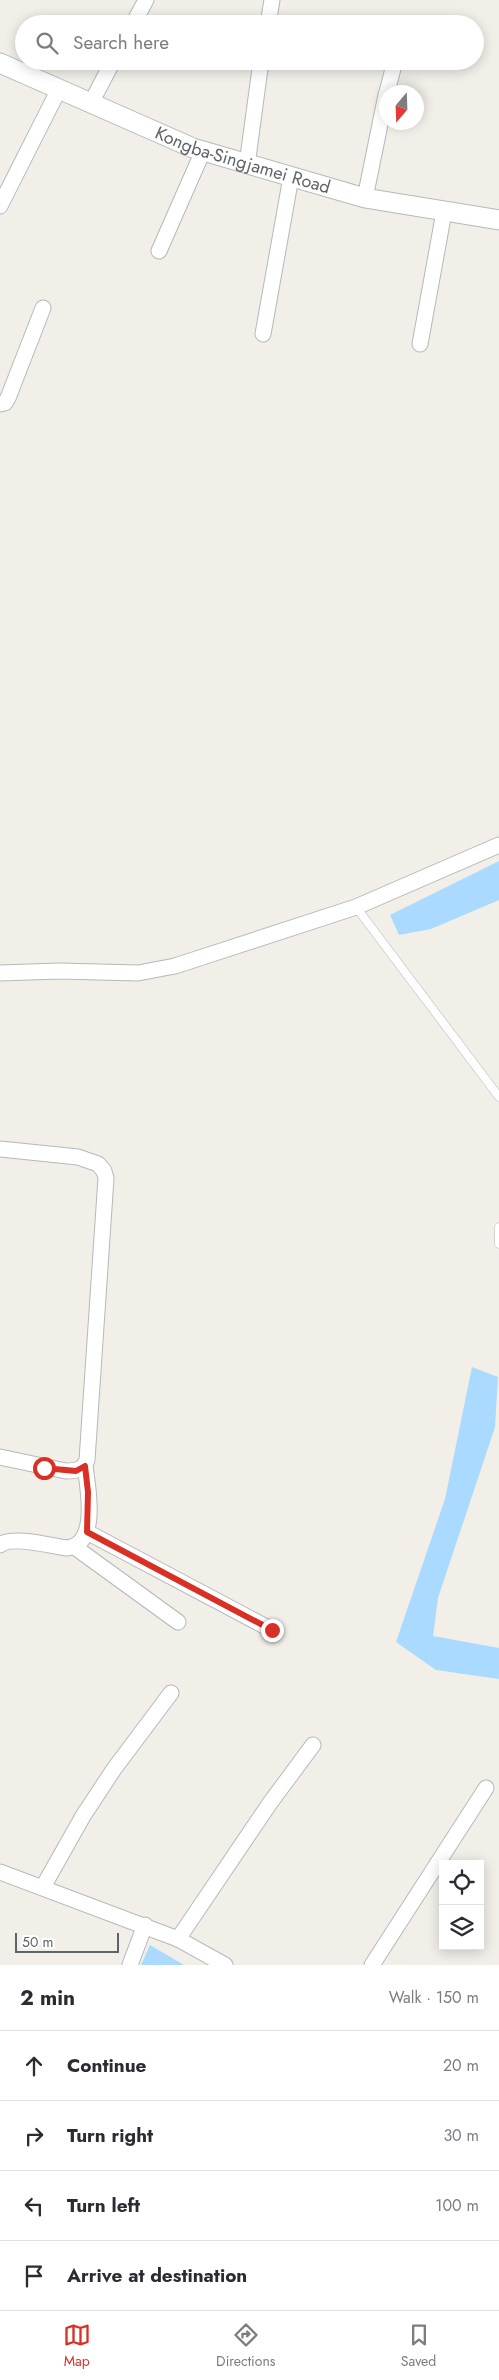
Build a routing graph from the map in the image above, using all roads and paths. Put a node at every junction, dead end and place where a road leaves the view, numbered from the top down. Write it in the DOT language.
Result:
graph roads {
  1 [pos="146,0"];
  2 [pos="272,0"];
  3 [pos="138,15"];
  4 [pos="270,15"];
  5 [pos="0,63"];
  6 [pos="15,70"];
  7 [pos="16,70"];
  8 [pos="108,70"];
  9 [pos="260,70"];
  10 [pos="393,70"];
  11 [pos="389,85"];
  12 [pos="59,89"];
  13 [pos="91,103"];
  14 [pos="379,130"];
  15 [pos="203,151"];
  16 [pos="247,165"];
  17 [pos="291,177"];
  18 [pos="365,198"];
  19 [pos="0,206"];
  20 [pos="444,212"];
  21 [pos="499,220"];
  22 [pos="159,252"];
  23 [pos="43,308"];
  24 [pos="263,334"];
  25 [pos="420,344"];
  26 [pos="0,404"];
  27 [pos="499,845"];
  28 [pos="356,907"];
  29 [pos="0,973"];
  30 [pos="499,1097"];
  31 [pos="0,1151"];
  32 [pos="499,1227"];
  33 [pos="499,1244"];
  34 [pos="0,1457"];
  35 [pos="85,1466"];
  36 [pos="87,1532"];
  37 [pos="0,1545"];
  38 [pos="76,1548"];
  39 [pos="178,1622"];
  40 [pos="272,1630"];
  41 [pos="171,1693"];
  42 [pos="313,1746"];
  43 [pos="486,1788"];
  44 [pos="0,1872"];
  45 [pos="43,1887"];
  46 [pos="145,1925"];
  47 [pos="178,1939"];
  48 [pos="130,1965"];
  49 [pos="224,1965"];
  50 [pos="372,1965"];
  1 -- 3 [label="street"];
  2 -- 4 [label="street"];
  5 -- 6 [label="street, Kongba-Singjamei Road"];
  7 -- 12 [label="street, Kongba-Singjamei Road"];
  8 -- 13 [label="street"];
  9 -- 16 [label="street"];
  10 -- 11 [label="street"];
  12 -- 13 [label="street, Kongba-Singjamei Road"];
  12 -- 19 [label="street"];
  13 -- 15 [label="street, Kongba-Singjamei Road"];
  14 -- 18 [label="street"];
  15 -- 16 [label="street, Kongba-Singjamei Road"];
  15 -- 22 [label="street"];
  16 -- 17 [label="street, Kongba-Singjamei Road"];
  17 -- 18 [label="street, Kongba-Singjamei Road"];
  17 -- 24 [label="street"];
  18 -- 20 [label="street, Kongba-Singjamei Road"];
  20 -- 21 [label="street, Kongba-Singjamei Road"];
  20 -- 25 [label="street"];
  23 -- 26 [label="street"];
  27 -- 28 [label="street"];
  28 -- 29 [label="street"];
  28 -- 30 [label="lane"];
  31 -- 35 [label="street"];
  32 -- 33 [label="lane"];
  34 -- 35 [label="street"];
  35 -- 36 [label="street"];
  36 -- 38 [label="street"];
  36 -- 40 [label="street"];
  37 -- 38 [label="street"];
  38 -- 39 [label="street"];
  41 -- 45 [label="street"];
  42 -- 47 [label="street"];
  43 -- 50 [label="street"];
  44 -- 45 [label="street"];
  45 -- 46 [label="street"];
  46 -- 47 [label="street"];
  46 -- 48 [label="street"];
  47 -- 49 [label="street"];
}
